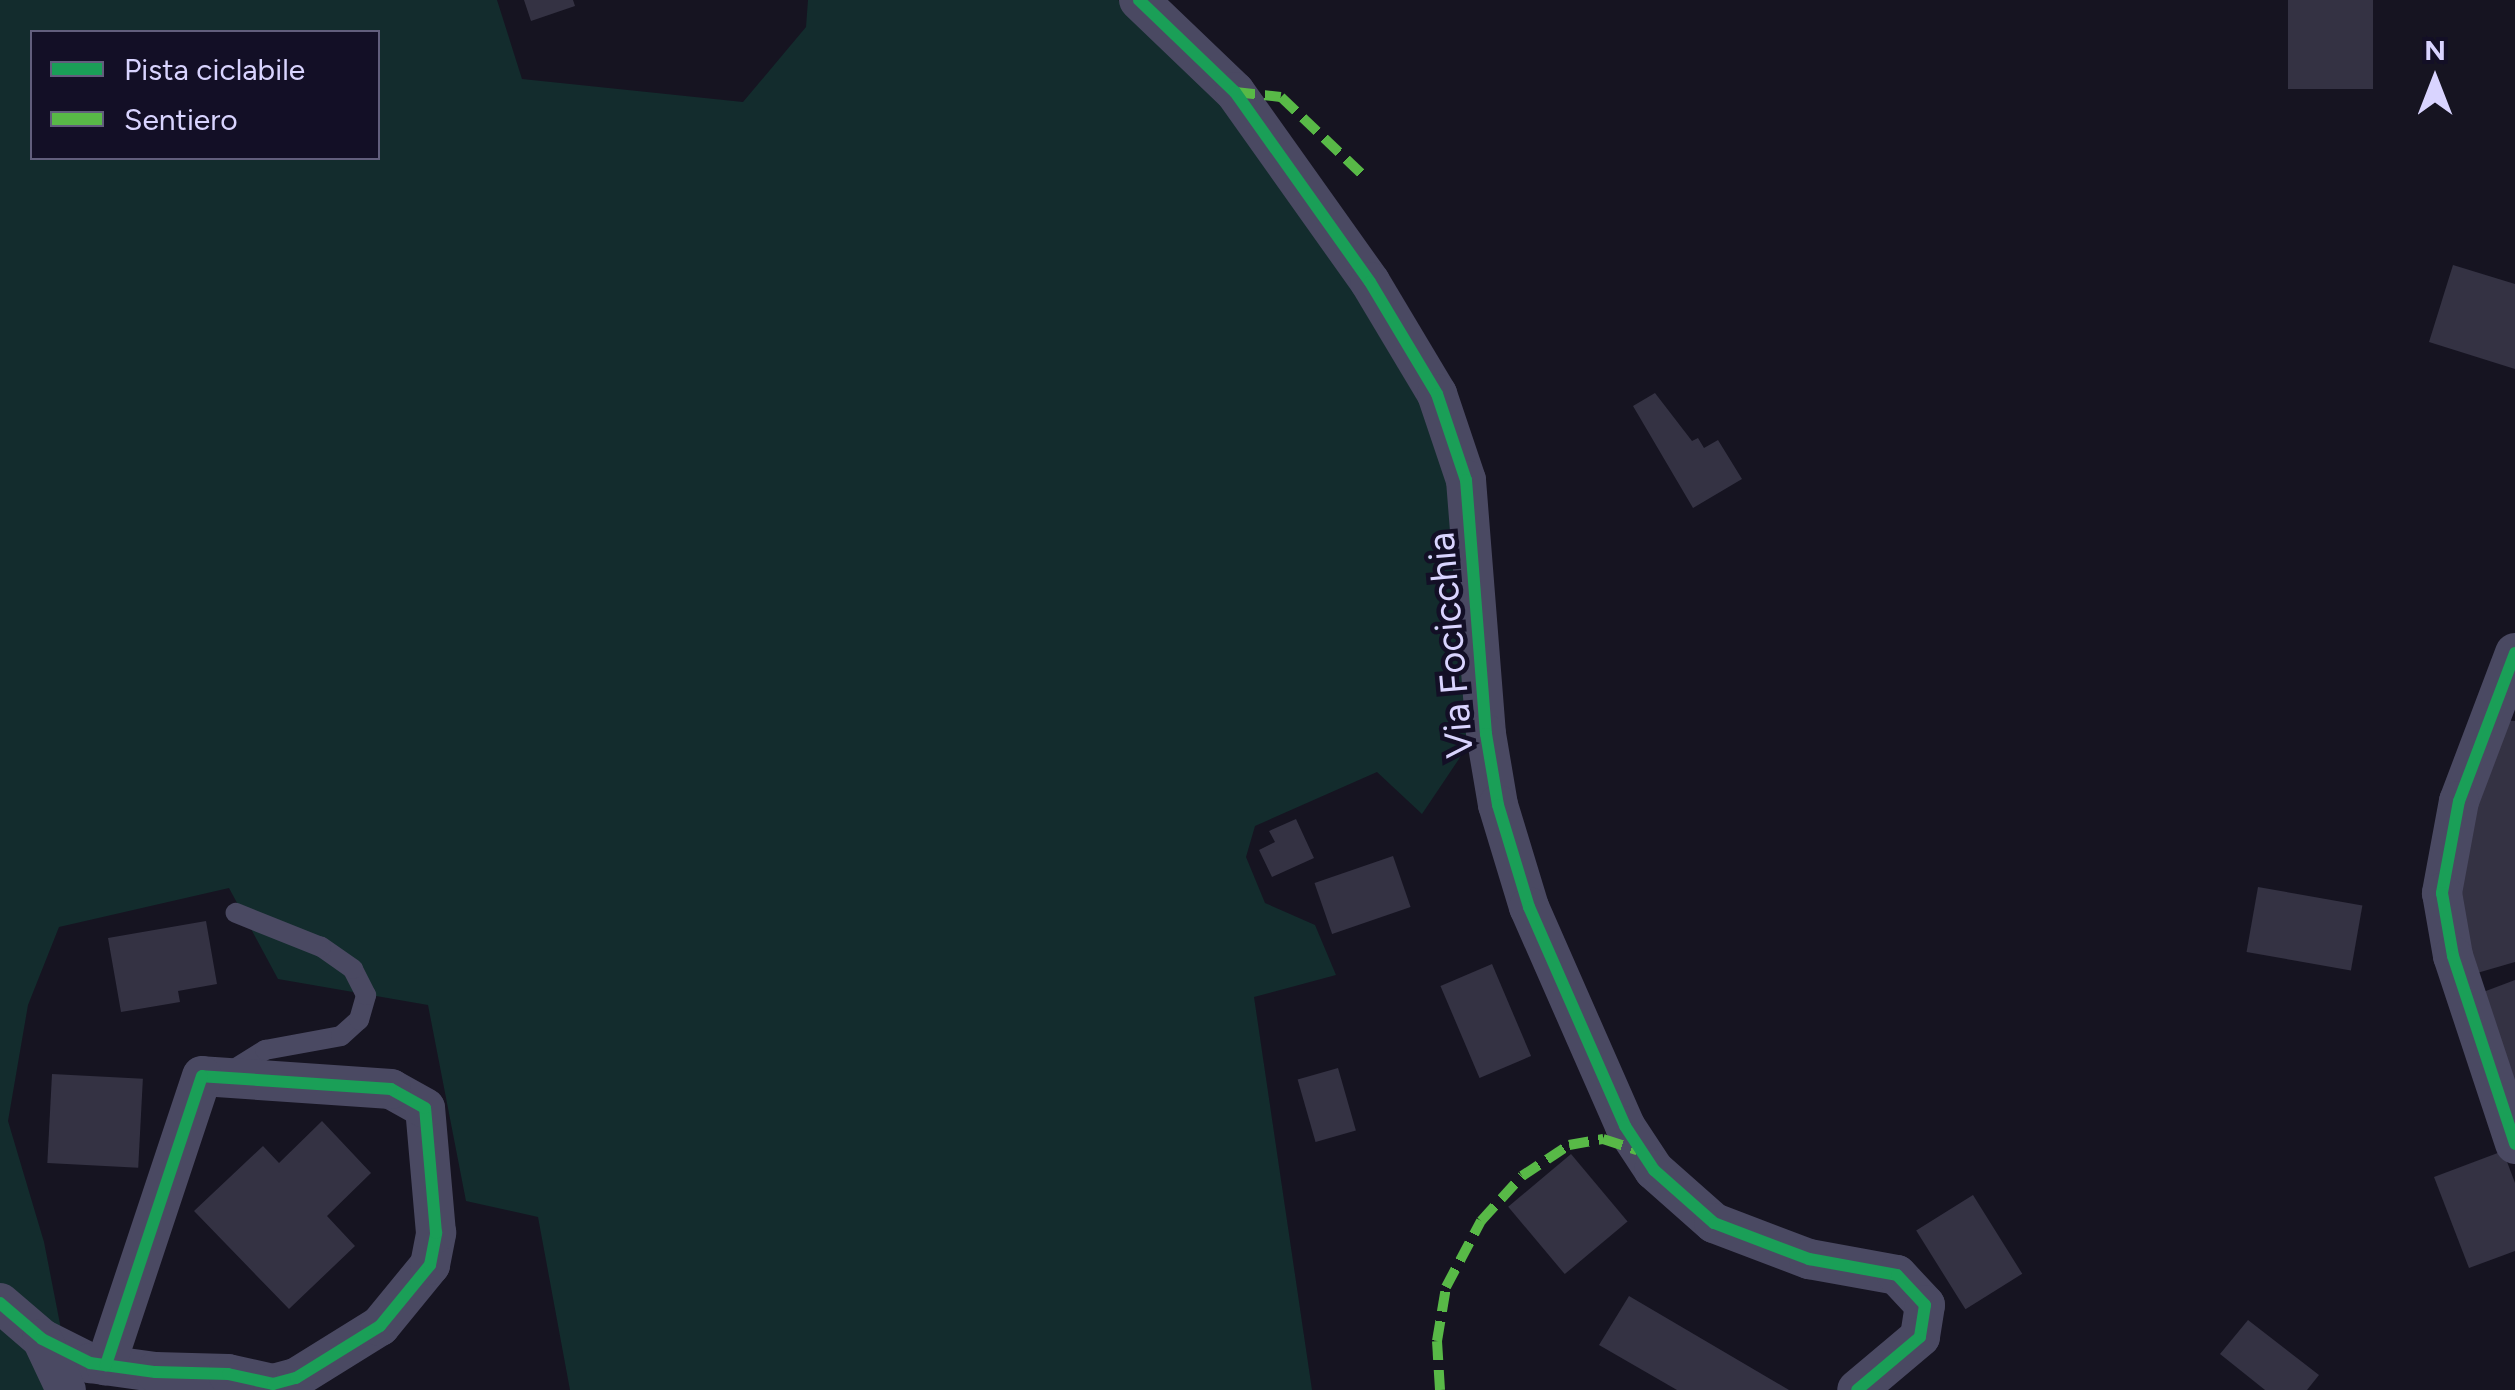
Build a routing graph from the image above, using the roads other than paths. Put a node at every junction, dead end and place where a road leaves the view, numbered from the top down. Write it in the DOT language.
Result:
graph roads {
  1 [pos="1139,0"];
  2 [pos="2515,653"];
  3 [pos="236,914"];
  4 [pos="222,1077"];
  5 [pos="2515,1144"];
  6 [pos="0,1303"];
  7 [pos="42,1339"];
  8 [pos="106,1366"];
  9 [pos="66,1390"];
  10 [pos="1857,1390"];
  1 -- 10 [label="street, Via Focicchia"];
  2 -- 5 [label="street"];
  3 -- 4 [label="lane"];
  4 -- 8 [label="street"];
  4 -- 8 [label="street"];
  6 -- 7 [label="street"];
  7 -- 8 [label="street"];
  7 -- 9 [label="street"];
}
